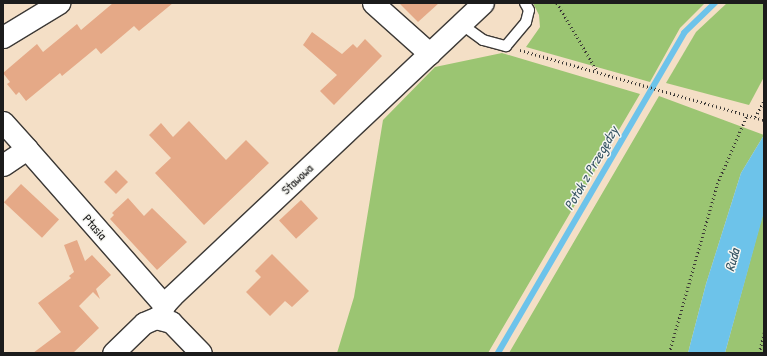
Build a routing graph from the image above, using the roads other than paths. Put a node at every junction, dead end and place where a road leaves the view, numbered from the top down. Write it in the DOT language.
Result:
graph roads {
  1 [pos="59,3"];
  2 [pos="373,3"];
  3 [pos="483,3"];
  4 [pos="525,3"];
  5 [pos="461,24"];
  6 [pos="3,37"];
  7 [pos="430,54"];
  8 [pos="3,122"];
  9 [pos="27,149"];
  10 [pos="3,165"];
  11 [pos="162,311"];
  12 [pos="113,353"];
  13 [pos="201,353"];
  1 -- 6 [label="street"];
  2 -- 7 [label="street"];
  3 -- 5 [label="street, Stawowa"];
  4 -- 5 [label="lane"];
  5 -- 7 [label="street, Stawowa"];
  7 -- 11 [label="street, Stawowa"];
  8 -- 9 [label="street, Ptasia"];
  9 -- 10 [label="street"];
  9 -- 11 [label="street, Ptasia"];
  11 -- 12 [label="street, Stawowa"];
  11 -- 13 [label="street, Ptasia"];
}
